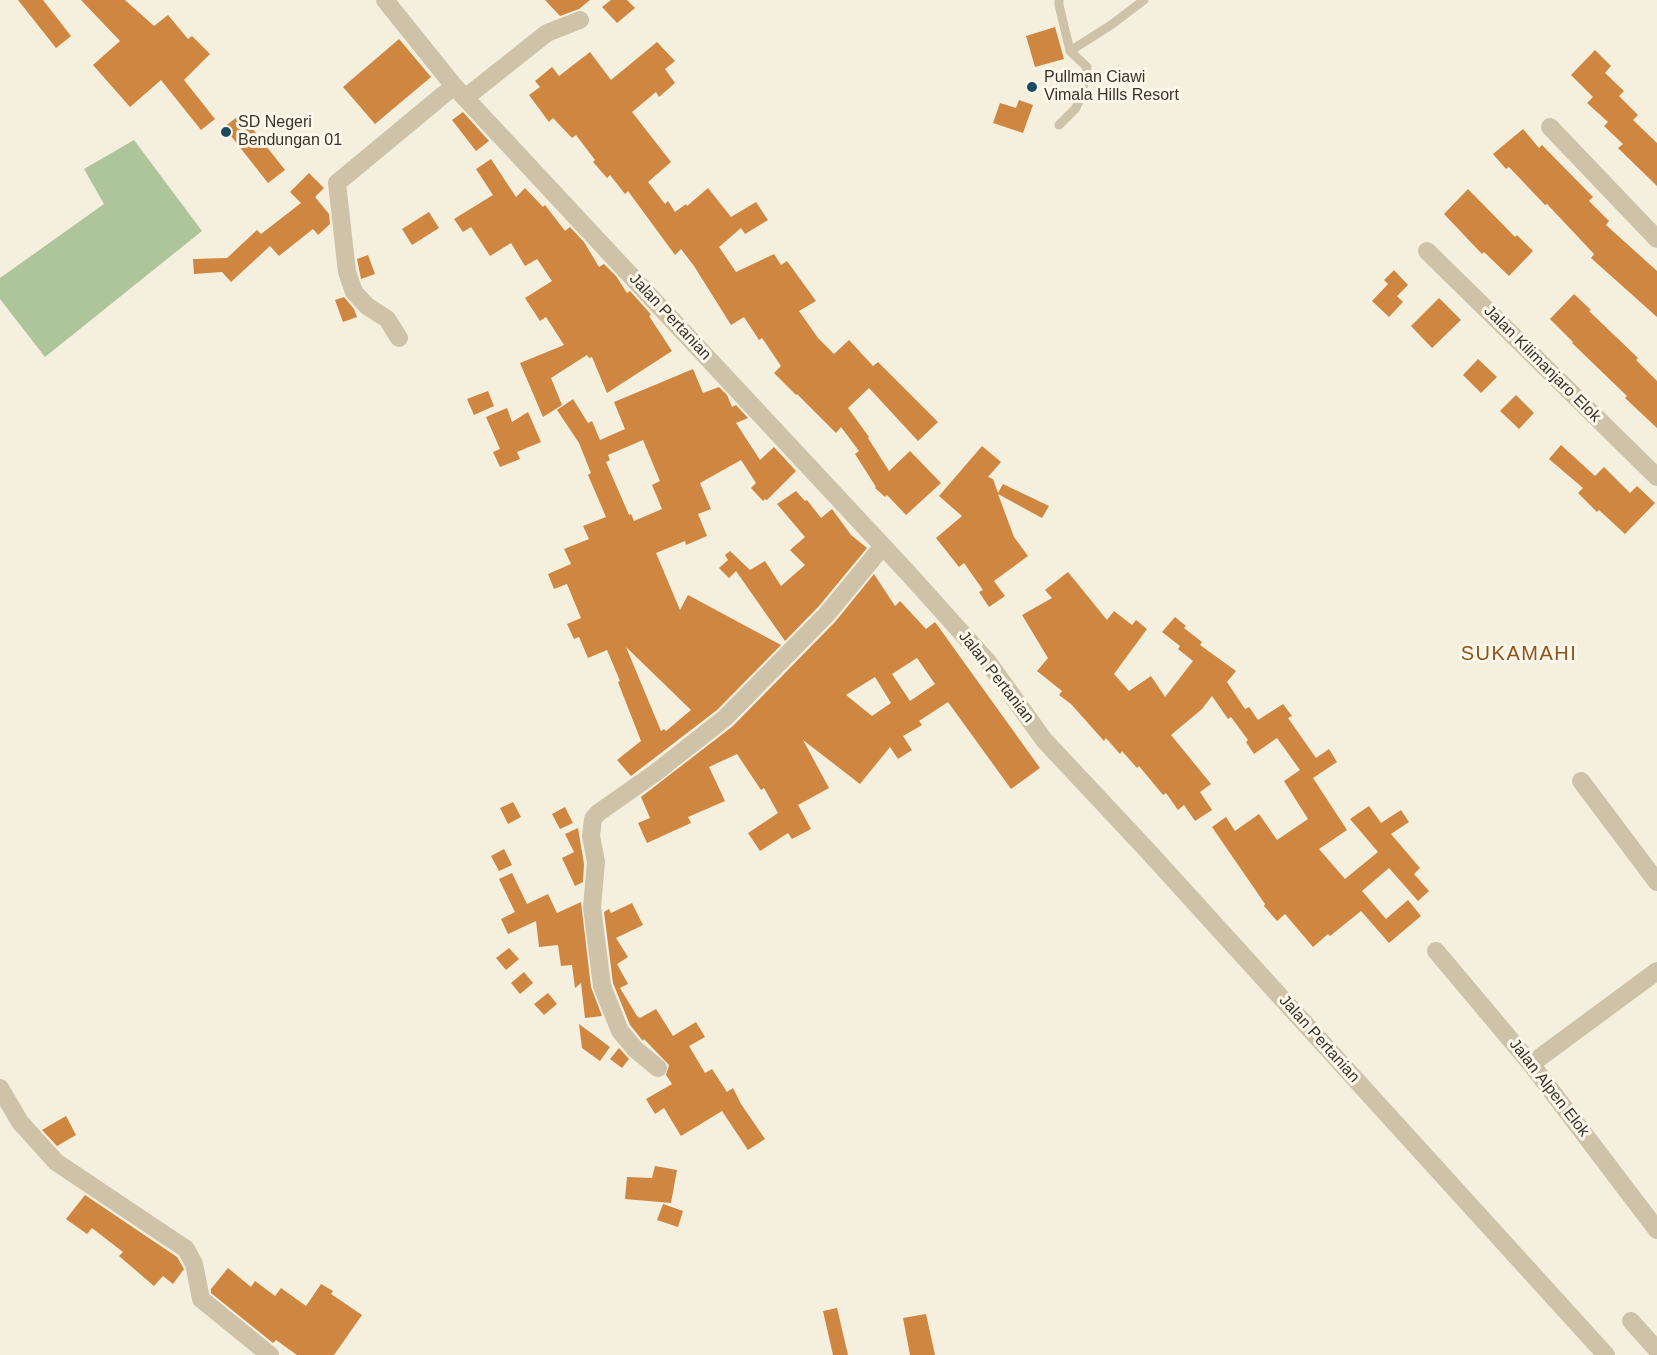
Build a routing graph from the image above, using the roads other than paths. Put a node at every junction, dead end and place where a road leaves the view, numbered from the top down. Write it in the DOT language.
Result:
graph roads {
  1 [pos="385,0"];
  2 [pos="1059,0"];
  3 [pos="1144,0"];
  4 [pos="580,20"];
  5 [pos="1070,51"];
  6 [pos="460,92"];
  7 [pos="1059,125"];
  8 [pos="1550,127"];
  9 [pos="1657,239"];
  10 [pos="1427,251"];
  11 [pos="399,338"];
  12 [pos="1657,477"];
  13 [pos="883,546"];
  14 [pos="1581,781"];
  15 [pos="1657,882"];
  16 [pos="1436,951"];
  17 [pos="1657,971"];
  18 [pos="1532,1064"];
  19 [pos="658,1068"];
  20 [pos="0,1088"];
  21 [pos="1657,1230"];
  22 [pos="1631,1321"];
  23 [pos="1657,1350"];
  24 [pos="270,1355"];
  25 [pos="1606,1355"];
  1 -- 6 [label="street, Jalan Pertanian"];
  2 -- 5 [label="lane"];
  3 -- 5 [label="lane"];
  4 -- 6 [label="street"];
  5 -- 7 [label="lane"];
  6 -- 11 [label="street"];
  6 -- 13 [label="street, Jalan Pertanian"];
  8 -- 9 [label="street"];
  10 -- 12 [label="street, Jalan Kilimanjaro Elok"];
  13 -- 19 [label="street"];
  13 -- 25 [label="street, Jalan Pertanian"];
  14 -- 15 [label="street"];
  16 -- 18 [label="street, Jalan Alpen Elok"];
  17 -- 18 [label="street"];
  18 -- 21 [label="street, Jalan Alpen Elok"];
  20 -- 24 [label="street"];
  22 -- 23 [label="street"];
}
